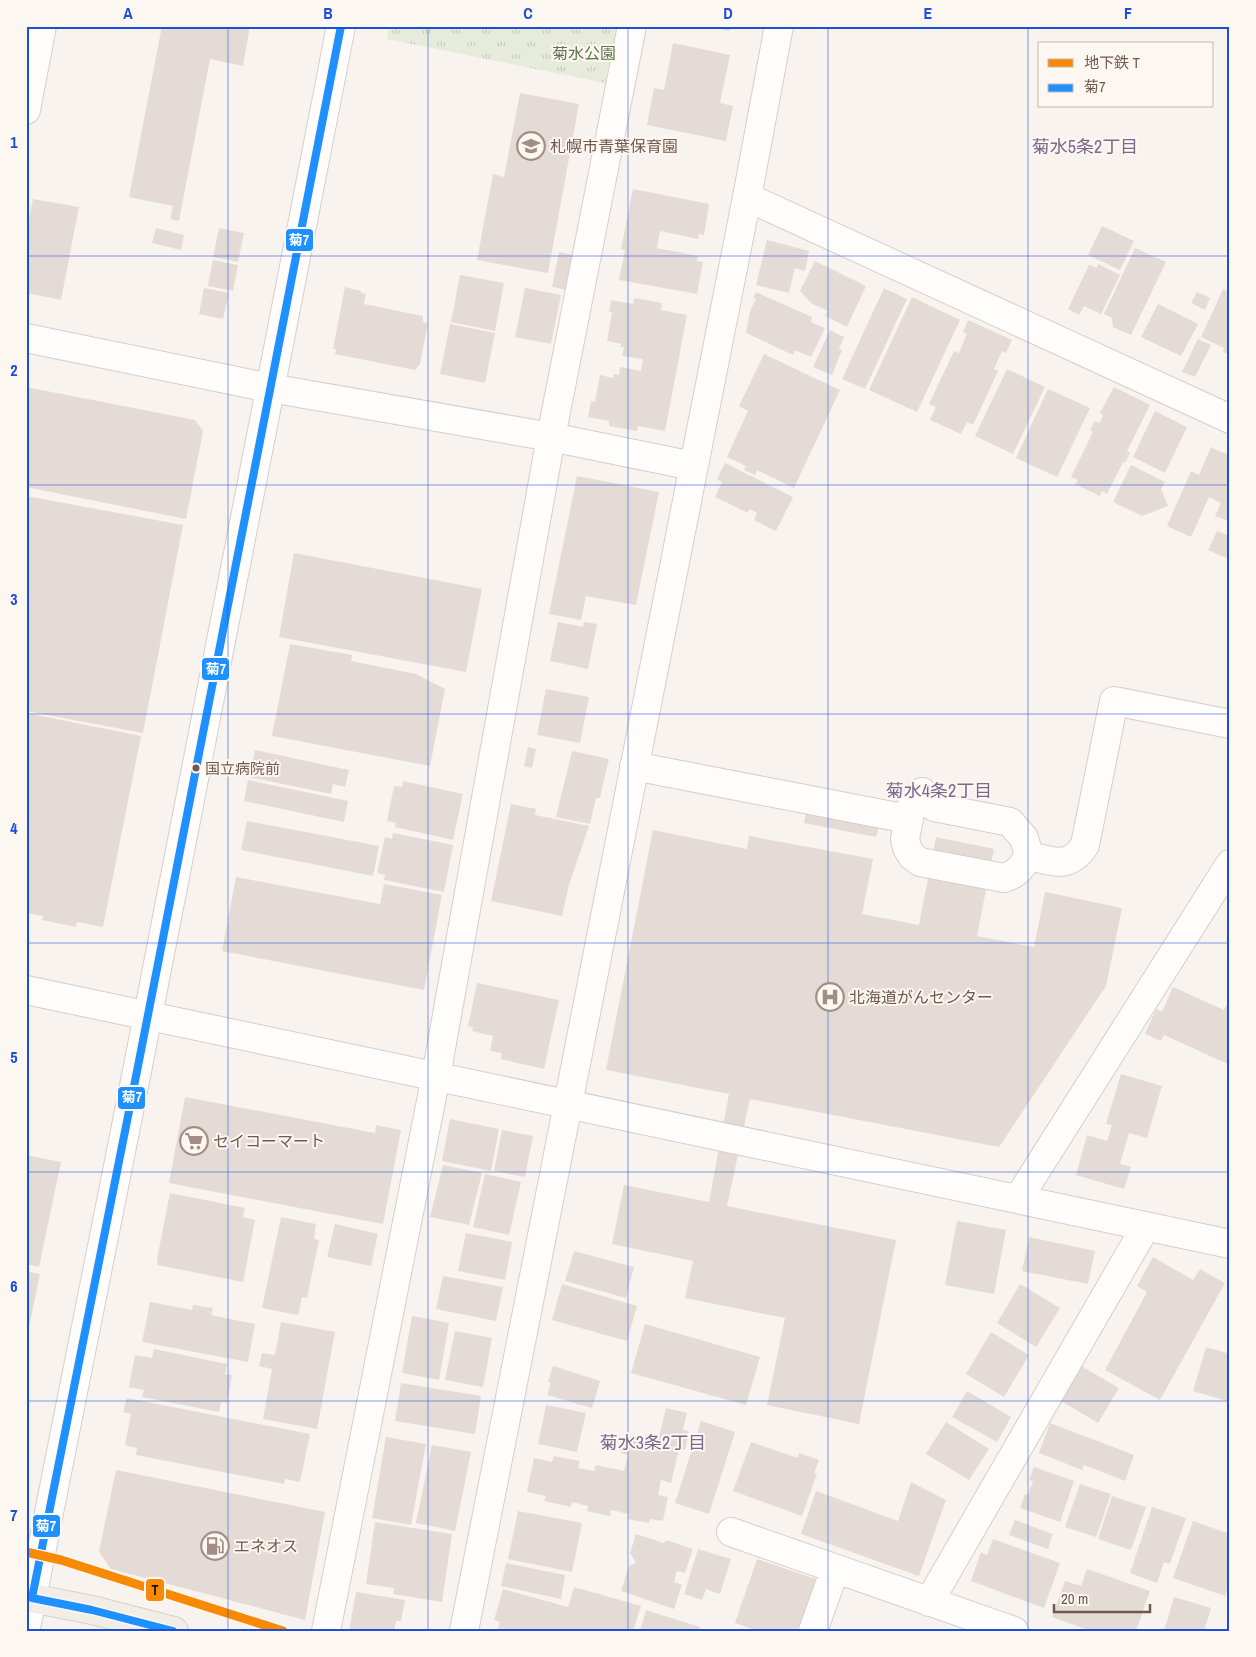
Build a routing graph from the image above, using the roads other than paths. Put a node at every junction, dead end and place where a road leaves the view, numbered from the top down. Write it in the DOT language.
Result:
graph roads {
  1 [pos="42,26"];
  2 [pos="341,26"];
  3 [pos="632,26"];
  4 [pos="779,26"];
  5 [pos="26,110"];
  6 [pos="747,197"];
  7 [pos="26,338"];
  8 [pos="270,388"];
  9 [pos="1230,419"];
  10 [pos="551,437"];
  11 [pos="693,466"];
  12 [pos="1230,724"];
  13 [pos="634,766"];
  14 [pos="908,818"];
  15 [pos="1029,856"];
  16 [pos="1230,864"];
  17 [pos="26,990"];
  18 [pos="148,1017"];
  19 [pos="436,1076"];
  20 [pos="567,1104"];
  21 [pos="1018,1199"];
  22 [pos="1146,1226"];
  23 [pos="1230,1244"];
  24 [pos="731,1532"];
  25 [pos="835,1569"];
  26 [pos="29,1597"];
  27 [pos="929,1602"];
  28 [pos="26,1628"];
  29 [pos="174,1631"];
  30 [pos="326,1631"];
  31 [pos="464,1631"];
  32 [pos="813,1631"];
  33 [pos="1014,1631"];
  1 -- 5 [label="street"];
  2 -- 8 [label="street"];
  3 -- 10 [label="street"];
  4 -- 6 [label="street"];
  6 -- 9 [label="street"];
  6 -- 11 [label="street"];
  7 -- 8 [label="street"];
  8 -- 10 [label="street"];
  8 -- 18 [label="street"];
  10 -- 11 [label="street"];
  10 -- 19 [label="street"];
  11 -- 13 [label="street"];
  12 -- 15 [label="street"];
  13 -- 14 [label="street"];
  13 -- 20 [label="street"];
  14 -- 15 [label="street"];
  14 -- 15 [label="street"];
  16 -- 21 [label="street"];
  17 -- 18 [label="street"];
  18 -- 19 [label="street"];
  18 -- 26 [label="street"];
  19 -- 20 [label="street"];
  19 -- 30 [label="street"];
  20 -- 21 [label="street"];
  20 -- 31 [label="street"];
  21 -- 22 [label="street"];
  22 -- 23 [label="street"];
  22 -- 27 [label="street"];
  24 -- 25 [label="street"];
  25 -- 27 [label="street"];
  25 -- 32 [label="street"];
  26 -- 28 [label="street"];
  26 -- 29 [label="main road"];
  27 -- 33 [label="street"];
}
